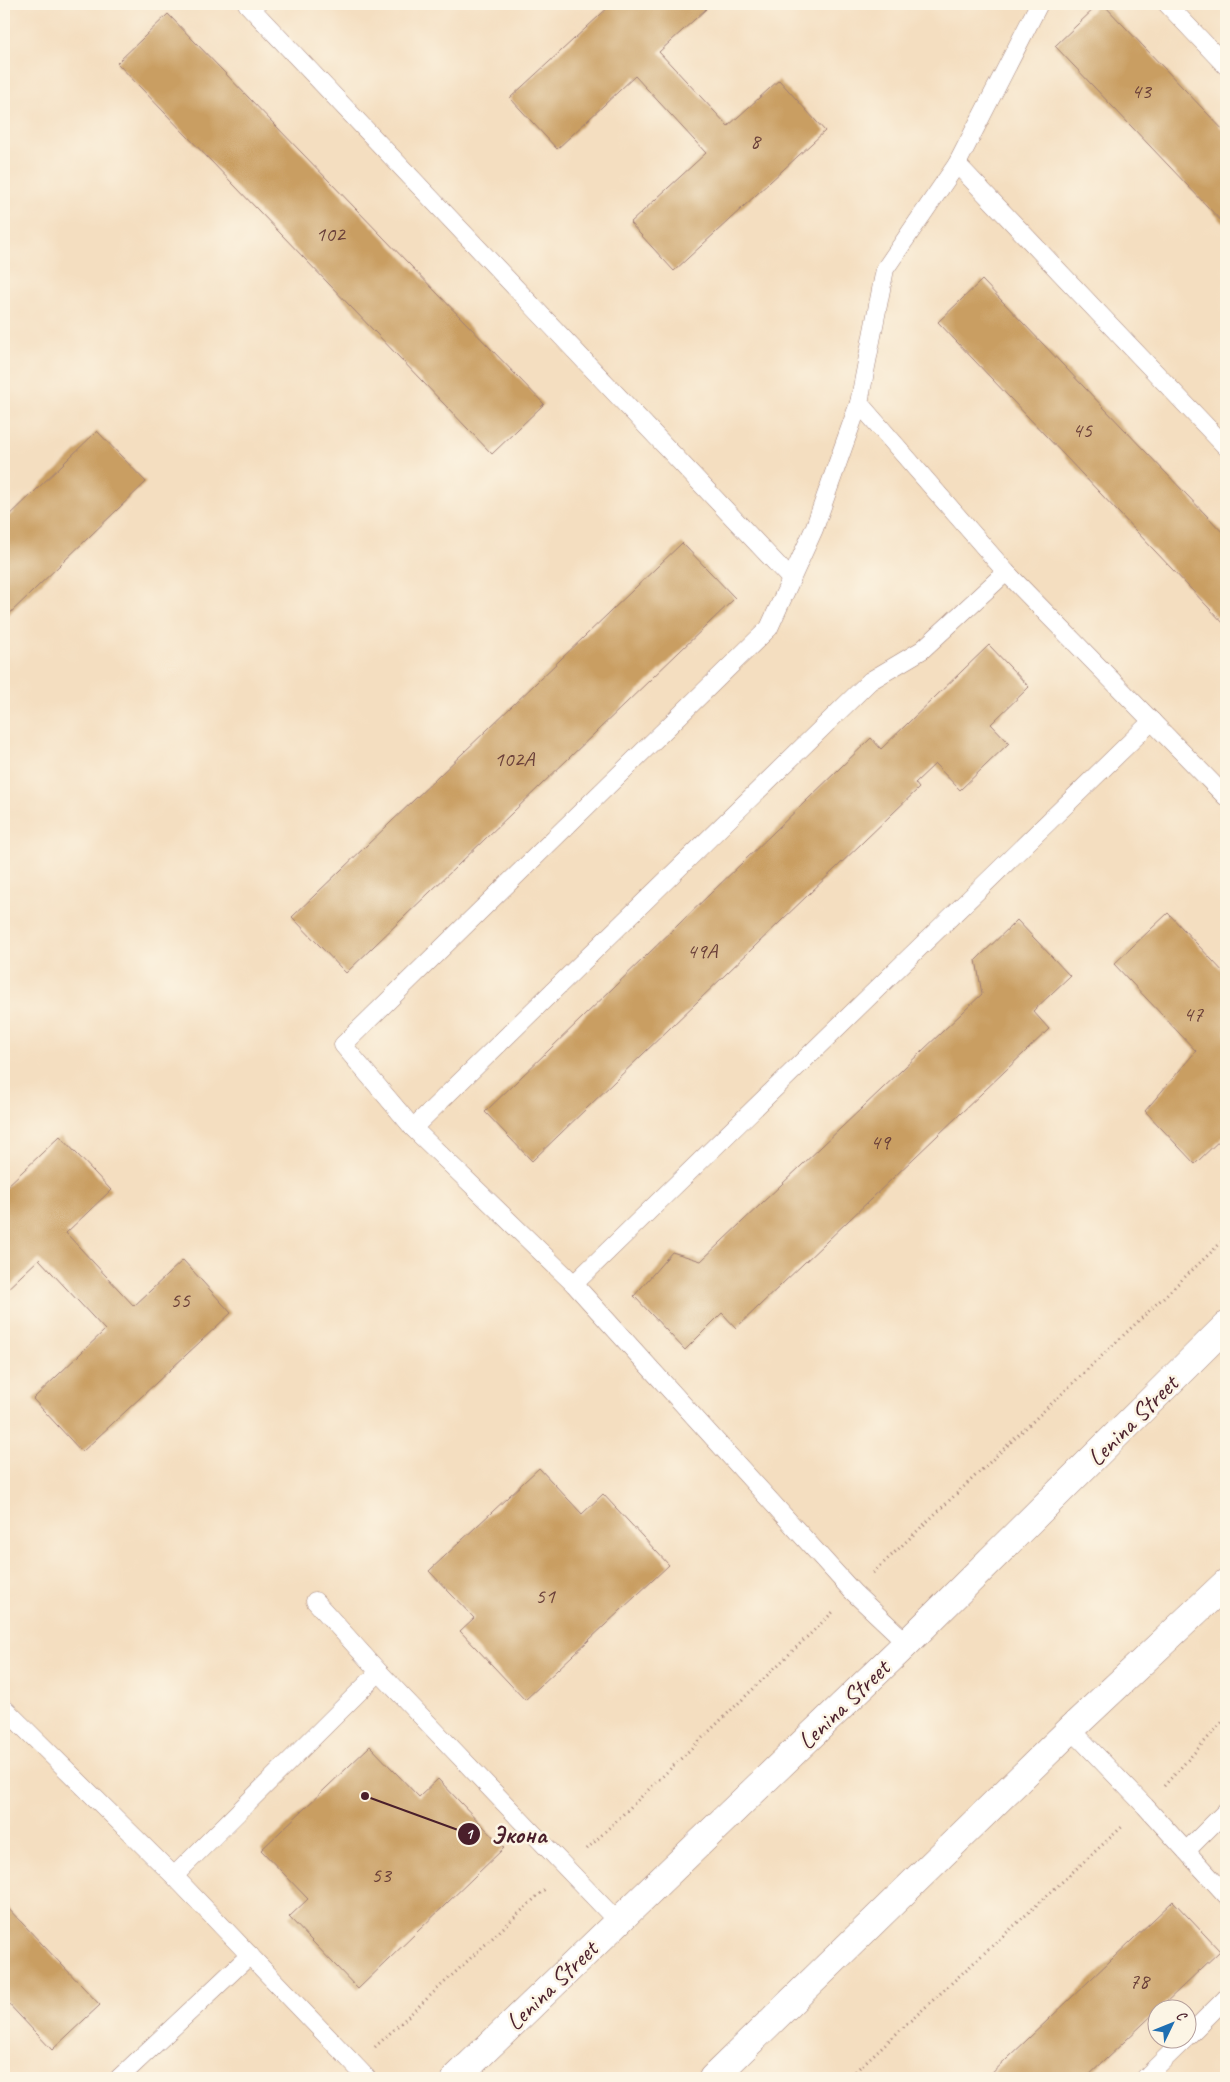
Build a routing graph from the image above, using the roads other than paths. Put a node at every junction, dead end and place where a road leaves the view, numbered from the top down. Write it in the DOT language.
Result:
graph roads {
  1 [pos="247,4"];
  2 [pos="1039,4"];
  3 [pos="1167,4"];
  4 [pos="1226,66"];
  5 [pos="957,164"];
  6 [pos="860,404"];
  7 [pos="1226,447"];
  8 [pos="1006,572"];
  9 [pos="791,579"];
  10 [pos="1152,721"];
  11 [pos="1226,797"];
  12 [pos="413,1128"];
  13 [pos="574,1284"];
  14 [pos="1226,1326"];
  15 [pos="1224,1588"];
  16 [pos="315,1601"];
  17 [pos="907,1643"];
  18 [pos="379,1672"];
  19 [pos="4,1708"];
  20 [pos="1070,1729"];
  21 [pos="1226,1811"];
  22 [pos="1186,1851"];
  23 [pos="174,1876"];
  24 [pos="1226,1895"];
  25 [pos="617,1921"];
  26 [pos="250,1955"];
  27 [pos="1226,1998"];
  28 [pos="1198,2026"];
  29 [pos="1174,2050"];
  30 [pos="361,2072"];
  31 [pos="119,2078"];
  32 [pos="456,2078"];
  33 [pos="713,2078"];
  34 [pos="1145,2078"];
  1 -- 9 [label="lane"];
  2 -- 5 [label="lane"];
  3 -- 4 [label="lane"];
  5 -- 6 [label="lane"];
  5 -- 7 [label="lane"];
  6 -- 8 [label="lane"];
  6 -- 9 [label="lane"];
  8 -- 10 [label="lane"];
  8 -- 12 [label="lane"];
  9 -- 12 [label="lane"];
  10 -- 11 [label="lane"];
  10 -- 13 [label="lane"];
  12 -- 13 [label="lane"];
  13 -- 17 [label="lane"];
  14 -- 17 [label="street, Lenina Street"];
  15 -- 20 [label="street"];
  16 -- 18 [label="lane"];
  17 -- 25 [label="street, Lenina Street"];
  18 -- 23 [label="lane"];
  18 -- 25 [label="lane"];
  19 -- 23 [label="lane"];
  20 -- 22 [label="lane"];
  20 -- 33 [label="street"];
  21 -- 22 [label="lane"];
  22 -- 24 [label="lane"];
  23 -- 26 [label="lane"];
  25 -- 32 [label="street, Lenina Street"];
  26 -- 30 [label="lane"];
  26 -- 31 [label="lane"];
  27 -- 28 [label="lane"];
  29 -- 34 [label="lane"];
}
